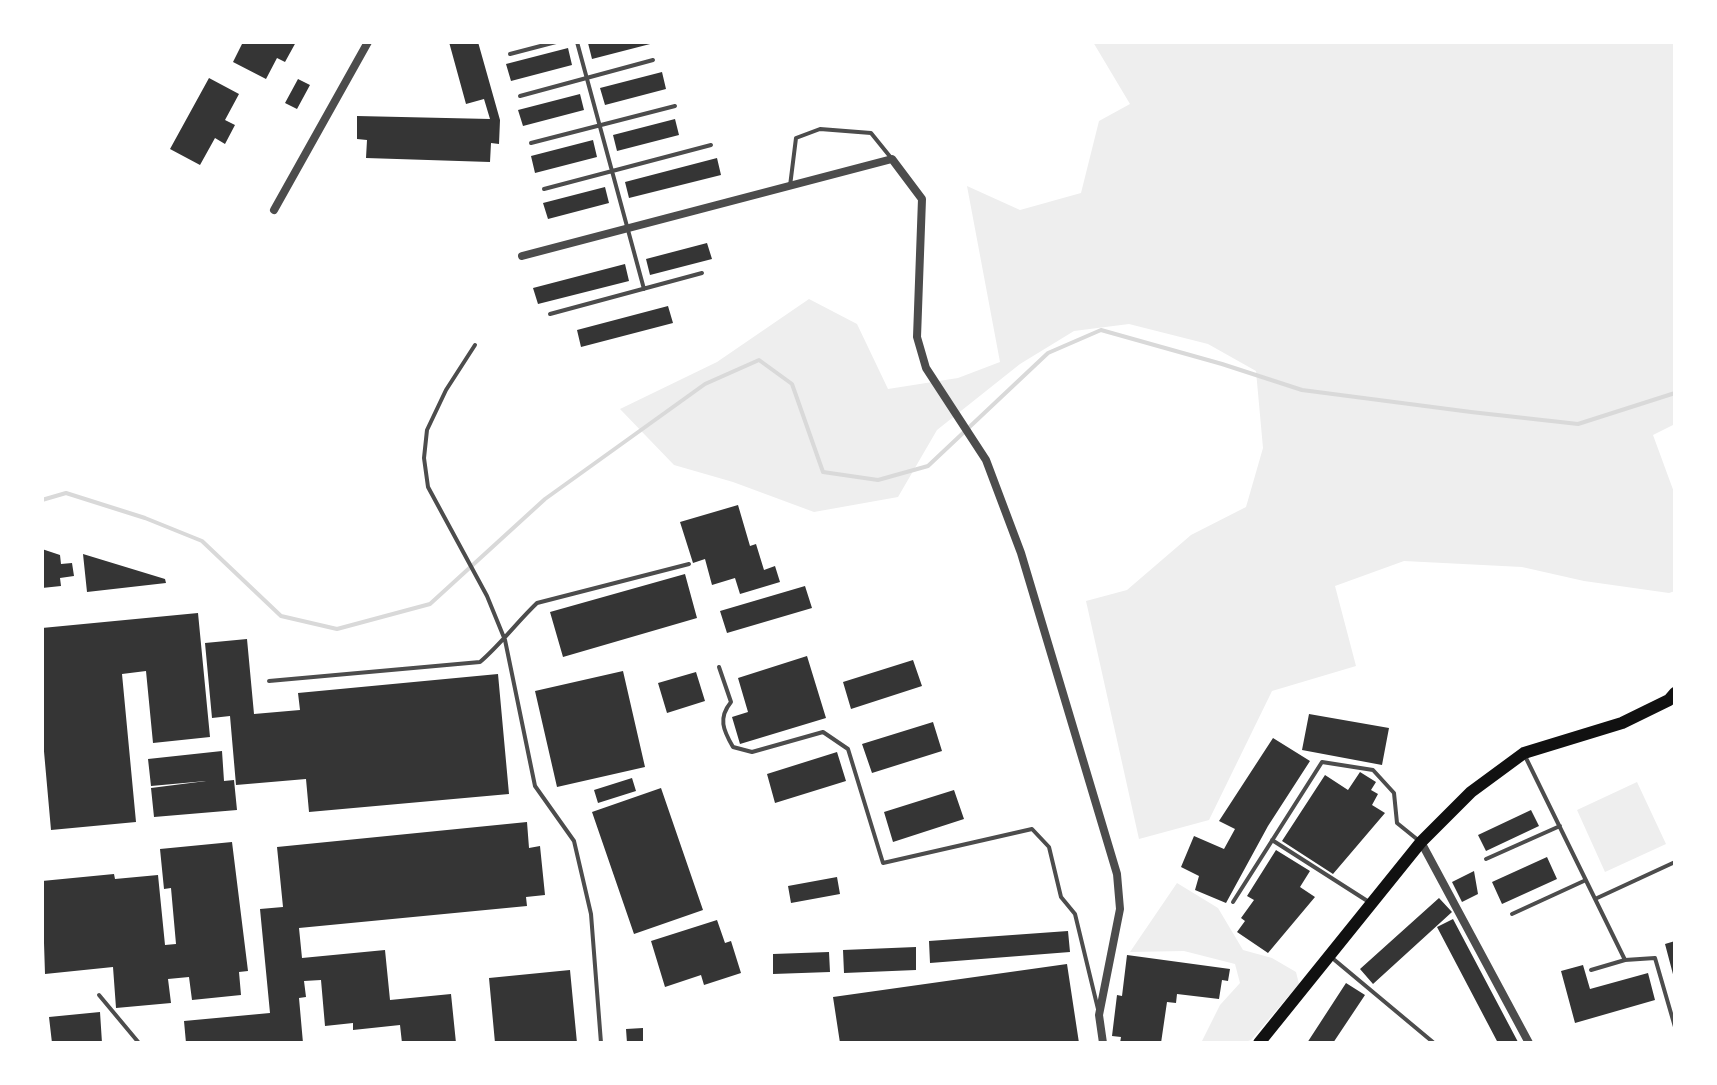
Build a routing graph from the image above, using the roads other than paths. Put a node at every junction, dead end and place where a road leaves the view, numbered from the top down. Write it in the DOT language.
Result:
graph roads {
  1 [pos="368,42"];
  2 [pos="556,42"];
  3 [pos="577,42"];
  4 [pos="510,54"];
  5 [pos="653,60"];
  6 [pos="587,78"];
  7 [pos="520,96"];
  8 [pos="675,106"];
  9 [pos="600,125"];
  10 [pos="531,143"];
  11 [pos="711,145"];
  12 [pos="892,159"];
  13 [pos="612,171"];
  14 [pos="790,186"];
  15 [pos="544,189"];
  16 [pos="274,210"];
  17 [pos="628,229"];
  18 [pos="522,256"];
  19 [pos="702,273"];
  20 [pos="644,289"];
  21 [pos="550,314"];
  22 [pos="475,345"];
  23 [pos="689,564"];
  24 [pos="505,640"];
  25 [pos="719,667"];
  26 [pos="269,681"];
  27 [pos="1675,693"];
  28 [pos="1524,753"];
  29 [pos="1560,826"];
  30 [pos="1272,840"];
  31 [pos="1421,842"];
  32 [pos="1486,859"];
  33 [pos="1675,862"];
  34 [pos="1586,880"];
  35 [pos="1595,899"];
  36 [pos="1233,902"];
  37 [pos="1371,904"];
  38 [pos="1512,914"];
  39 [pos="1329,955"];
  40 [pos="1625,960"];
  41 [pos="1591,970"];
  42 [pos="99,995"];
  43 [pos="1099,1015"];
  44 [pos="1675,1027"];
  45 [pos="139,1043"];
  46 [pos="601,1043"];
  47 [pos="1103,1043"];
  48 [pos="1259,1043"];
  49 [pos="1434,1043"];
  50 [pos="1529,1043"];
  1 -- 16 [label="street"];
  2 -- 4 [label="lane"];
  3 -- 6 [label="lane"];
  5 -- 6 [label="lane"];
  6 -- 7 [label="lane"];
  6 -- 9 [label="lane"];
  8 -- 9 [label="lane"];
  9 -- 10 [label="lane"];
  9 -- 13 [label="lane"];
  11 -- 13 [label="lane"];
  12 -- 14 [label="street"];
  12 -- 14 [label="lane"];
  12 -- 43 [label="street"];
  13 -- 15 [label="lane"];
  13 -- 17 [label="lane"];
  14 -- 17 [label="street"];
  17 -- 18 [label="street"];
  17 -- 20 [label="lane"];
  19 -- 20 [label="lane"];
  20 -- 21 [label="lane"];
  22 -- 24 [label="lane"];
  23 -- 24 [label="lane"];
  24 -- 26 [label="lane"];
  24 -- 46 [label="lane"];
  25 -- 43 [label="lane"];
  27 -- 28 [label="main road"];
  28 -- 29 [label="lane"];
  28 -- 31 [label="main road"];
  29 -- 32 [label="lane"];
  29 -- 34 [label="lane"];
  30 -- 31 [label="lane"];
  30 -- 36 [label="lane"];
  30 -- 37 [label="lane"];
  31 -- 37 [label="main road"];
  31 -- 50 [label="street"];
  33 -- 35 [label="lane"];
  34 -- 35 [label="lane"];
  34 -- 38 [label="lane"];
  35 -- 40 [label="lane"];
  37 -- 39 [label="main road"];
  39 -- 48 [label="main road"];
  39 -- 49 [label="lane"];
  40 -- 41 [label="lane"];
  40 -- 44 [label="lane"];
  42 -- 45 [label="lane"];
  43 -- 47 [label="street"];
}
